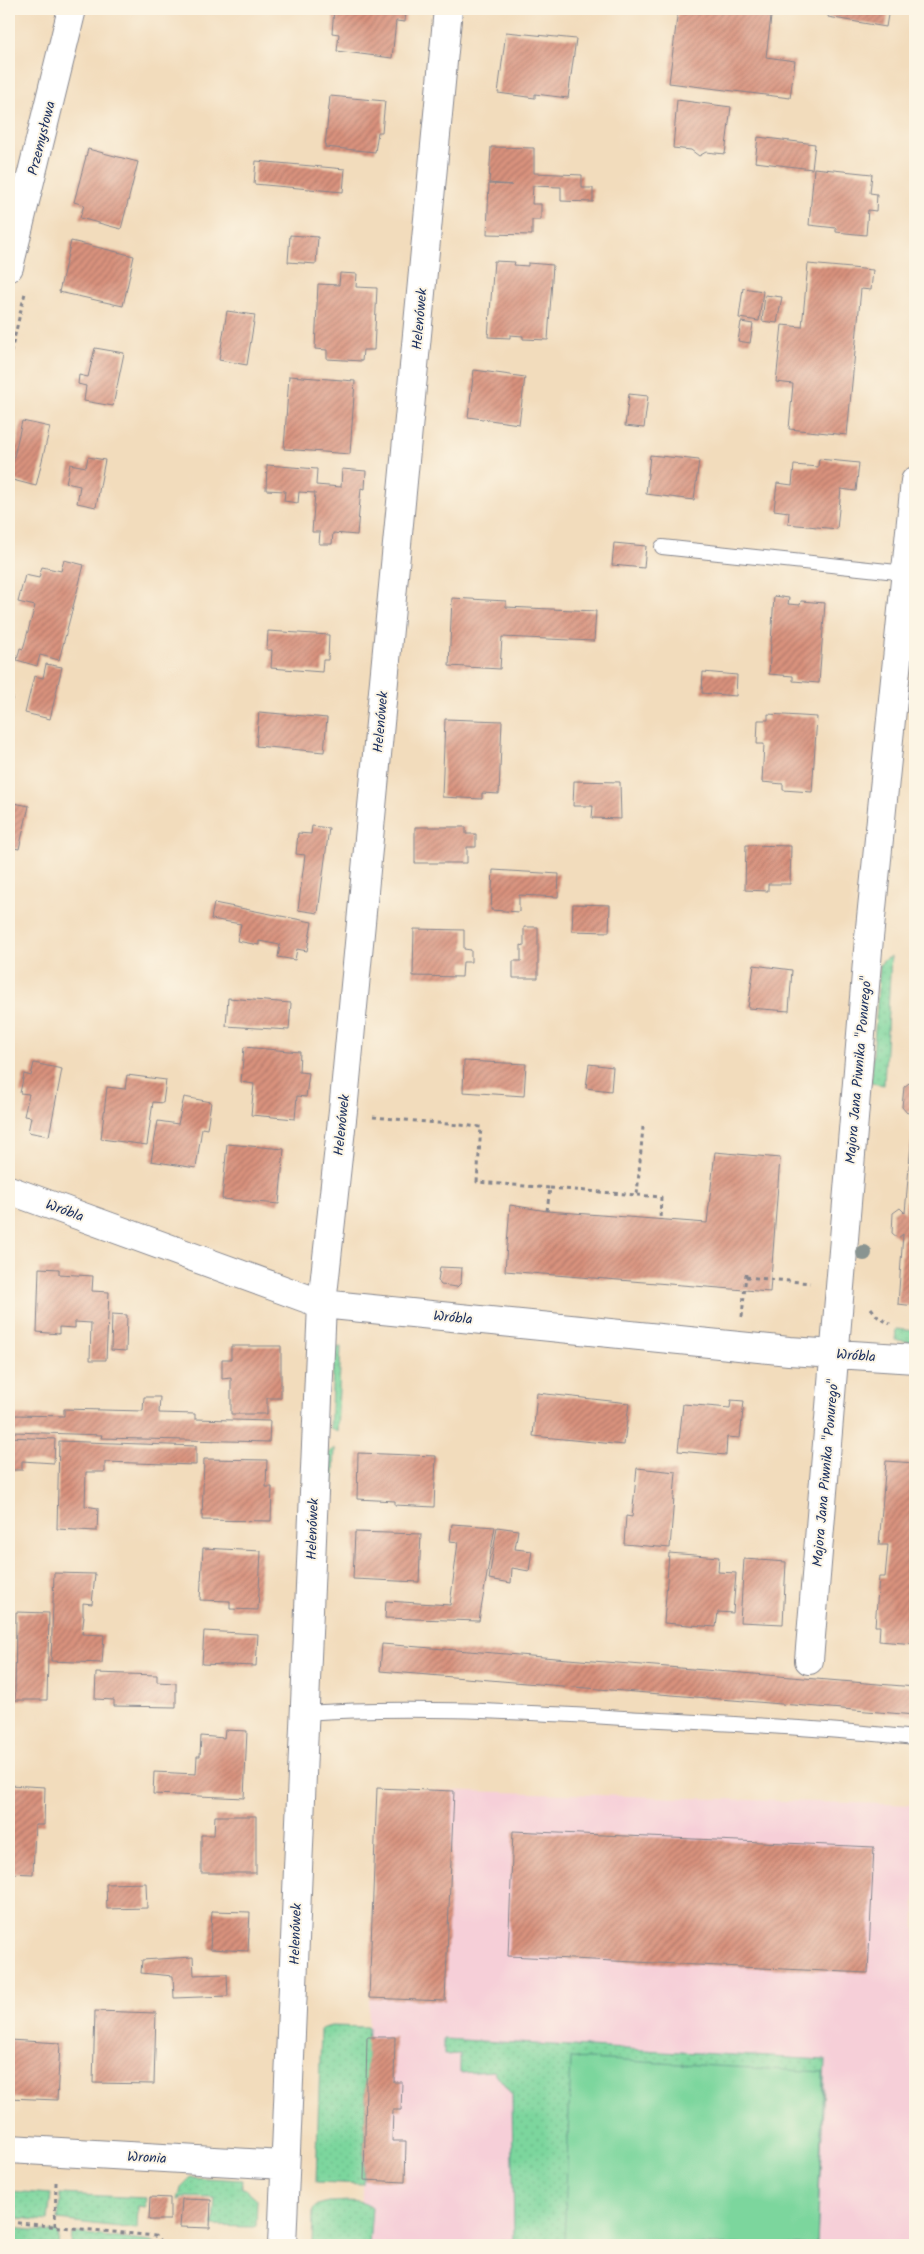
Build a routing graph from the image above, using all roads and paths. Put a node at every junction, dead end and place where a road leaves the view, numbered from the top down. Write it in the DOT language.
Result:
graph roads {
  1 [pos="72,9"];
  2 [pos="448,9"];
  3 [pos="9,267"];
  4 [pos="915,480"];
  5 [pos="662,547"];
  6 [pos="906,573"];
  7 [pos="368,1117"];
  8 [pos="643,1127"];
  9 [pos="550,1188"];
  10 [pos="9,1190"];
  11 [pos="637,1195"];
  12 [pos="548,1211"];
  13 [pos="660,1219"];
  14 [pos="814,1283"];
  15 [pos="744,1290"];
  16 [pos="322,1304"];
  17 [pos="870,1309"];
  18 [pos="888,1324"];
  19 [pos="834,1354"];
  20 [pos="915,1359"];
  21 [pos="809,1660"];
  22 [pos="304,1713"];
  23 [pos="915,1738"];
  24 [pos="9,2149"];
  25 [pos="56,2151"];
  26 [pos="284,2165"];
  27 [pos="9,2222"];
  28 [pos="55,2226"];
  29 [pos="181,2242"];
  30 [pos="162,2245"];
  31 [pos="176,2245"];
  32 [pos="282,2245"];
  1 -- 3 [label="street, Przemysłowa"];
  2 -- 16 [label="street, Helenówek"];
  4 -- 6 [label="street, Majora Jana Piwnika \"Ponurego\""];
  5 -- 6 [label="lane"];
  6 -- 19 [label="street, Majora Jana Piwnika \"Ponurego\""];
  7 -- 9 [label="path"];
  8 -- 11 [label="path"];
  9 -- 11 [label="path"];
  9 -- 12 [label="path"];
  10 -- 16 [label="street, Wróbla"];
  11 -- 13 [label="path"];
  14 -- 15 [label="path"];
  16 -- 19 [label="street, Wróbla"];
  16 -- 22 [label="street, Helenówek"];
  17 -- 18 [label="path"];
  19 -- 20 [label="street, Wróbla"];
  19 -- 21 [label="street, Majora Jana Piwnika \"Ponurego\""];
  22 -- 23 [label="lane"];
  22 -- 26 [label="street, Helenówek"];
  24 -- 25 [label="street, Wronia"];
  25 -- 26 [label="street, Wronia"];
  25 -- 28 [label="path"];
  26 -- 32 [label="street, Helenówek"];
  27 -- 28 [label="path"];
  28 -- 30 [label="path"];
  29 -- 31 [label="path"];
}
